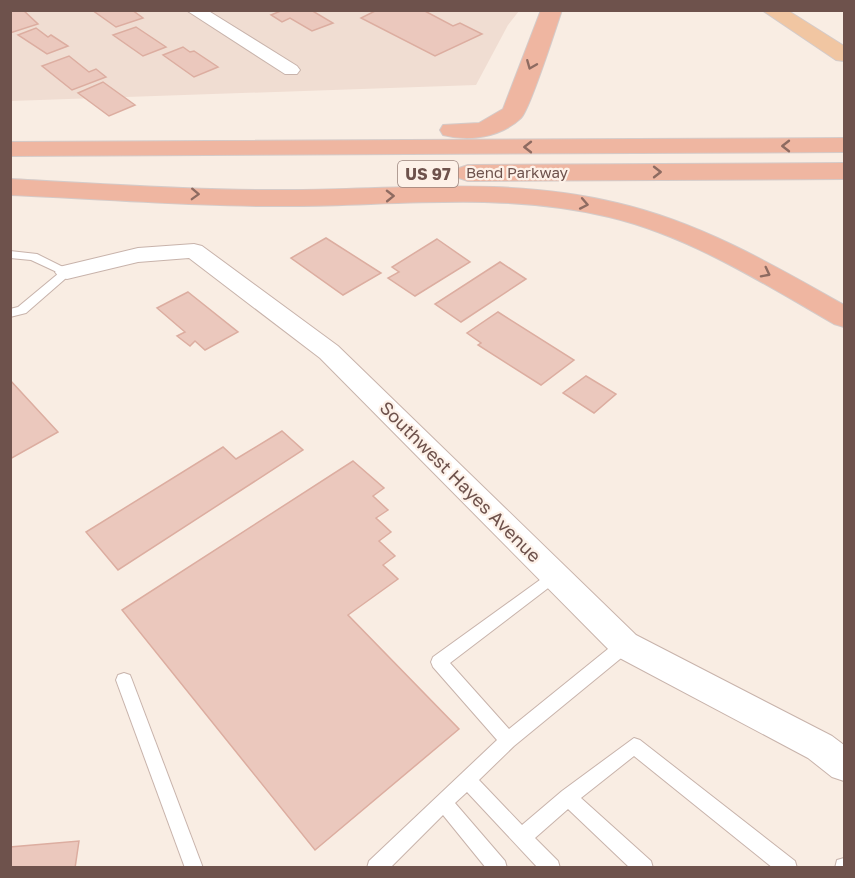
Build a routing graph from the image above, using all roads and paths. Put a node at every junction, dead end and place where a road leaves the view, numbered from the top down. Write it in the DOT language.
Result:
graph roads {
  1 [pos="194,10"];
  2 [pos="552,10"];
  3 [pos="772,10"];
  4 [pos="844,55"];
  5 [pos="291,70"];
  6 [pos="844,128"];
  7 [pos="484,130"];
  8 [pos="10,135"];
  9 [pos="844,145"];
  10 [pos="10,149"];
  11 [pos="844,171"];
  12 [pos="10,176"];
  13 [pos="10,187"];
  14 [pos="10,254"];
  15 [pos="67,273"];
  16 [pos="10,312"];
  17 [pos="844,317"];
  18 [pos="555,575"];
  19 [pos="625,645"];
  20 [pos="124,680"];
  21 [pos="508,740"];
  22 [pos="844,765"];
  23 [pos="466,779"];
  24 [pos="568,797"];
  25 [pos="443,802"];
  26 [pos="522,837"];
  27 [pos="385,865"];
  28 [pos="194,867"];
  29 [pos="498,867"];
  30 [pos="551,867"];
  31 [pos="644,867"];
  32 [pos="788,867"];
  1 -- 5 [label="street"];
  2 -- 7 [label="highway, one-way"];
  3 -- 4 [label="main road"];
  6 -- 7 [label="highway"];
  7 -- 8 [label="highway"];
  9 -- 10 [label="highway, Bend Parkway / US 97, one-way"];
  12 -- 11 [label="highway, Bend Parkway / US 97, one-way"];
  13 -- 17 [label="highway, one-way"];
  14 -- 15 [label="lane"];
  15 -- 16 [label="lane"];
  15 -- 18 [label="street, Southwest Hayes Avenue"];
  18 -- 19 [label="street, Southwest Hayes Avenue"];
  18 -- 21 [label="lane"];
  19 -- 21 [label="lane"];
  19 -- 22 [label="street, Southwest Hayes Avenue"];
  20 -- 28 [label="lane"];
  21 -- 23 [label="lane"];
  23 -- 25 [label="lane"];
  23 -- 26 [label="lane"];
  24 -- 26 [label="lane"];
  24 -- 31 [label="lane"];
  24 -- 32 [label="lane"];
  25 -- 27 [label="lane"];
  25 -- 29 [label="lane"];
  26 -- 30 [label="lane"];
}
